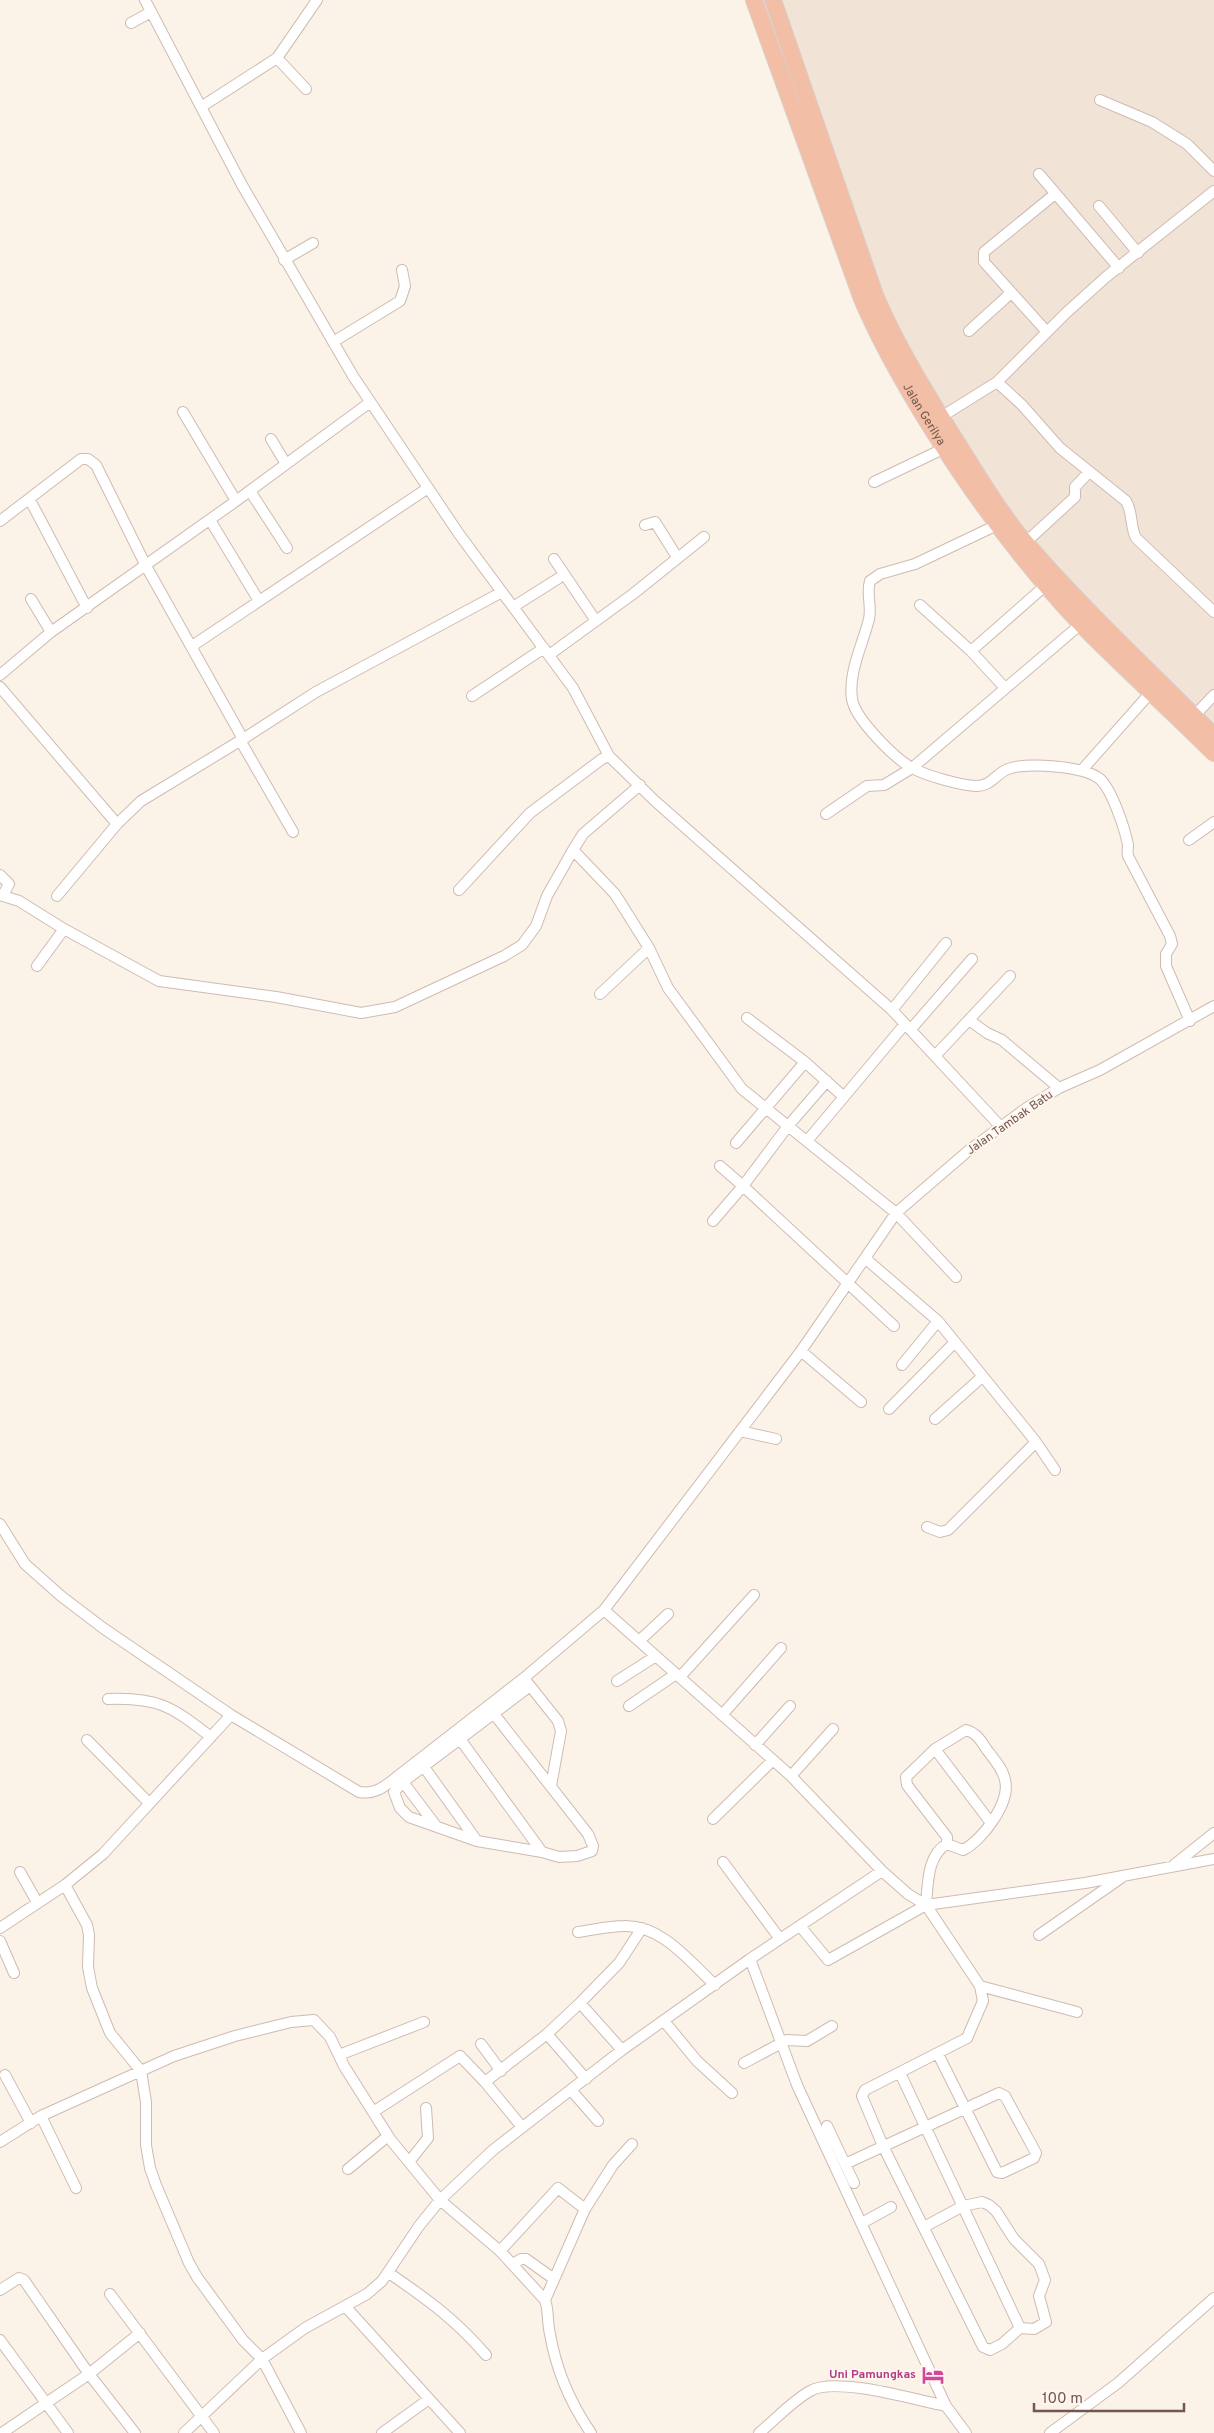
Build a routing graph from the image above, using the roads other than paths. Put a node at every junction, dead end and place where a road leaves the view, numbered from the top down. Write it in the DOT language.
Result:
graph roads {
  1 [pos="145,0"];
  2 [pos="754,0"];
  3 [pos="773,0"];
  4 [pos="312,2"];
  5 [pos="151,12"];
  6 [pos="131,23"];
  7 [pos="277,58"];
  8 [pos="306,89"];
  9 [pos="1100,100"];
  10 [pos="201,107"];
  11 [pos="1214,171"];
  12 [pos="1039,174"];
  13 [pos="828,178"];
  14 [pos="1214,191"];
  15 [pos="1055,194"];
  16 [pos="1099,206"];
  17 [pos="313,243"];
  18 [pos="1138,253"];
  19 [pos="284,260"];
  20 [pos="1119,268"];
  21 [pos="402,270"];
  22 [pos="1011,293"];
  23 [pos="969,331"];
  24 [pos="1047,332"];
  25 [pos="333,342"];
  26 [pos="997,382"];
  27 [pos="369,403"];
  28 [pos="183,412"];
  29 [pos="941,417"];
  30 [pos="270,439"];
  31 [pos="945,448"];
  32 [pos="286,464"];
  33 [pos="1089,472"];
  34 [pos="874,482"];
  35 [pos="428,488"];
  36 [pos="250,491"];
  37 [pos="30,500"];
  38 [pos="236,502"];
  39 [pos="210,520"];
  40 [pos="0,521"];
  41 [pos="645,525"];
  42 [pos="997,525"];
  43 [pos="704,537"];
  44 [pos="1026,542"];
  45 [pos="287,548"];
  46 [pos="677,557"];
  47 [pos="554,559"];
  48 [pos="146,566"];
  49 [pos="560,578"];
  50 [pos="1046,585"];
  51 [pos="502,592"];
  52 [pos="1068,598"];
  53 [pos="31,599"];
  54 [pos="259,601"];
  55 [pos="920,604"];
  56 [pos="513,607"];
  57 [pos="87,608"];
  58 [pos="1214,612"];
  59 [pos="596,621"];
  60 [pos="1081,624"];
  61 [pos="51,632"];
  62 [pos="192,646"];
  63 [pos="971,651"];
  64 [pos="546,652"];
  65 [pos="0,675"];
  66 [pos="0,687"];
  67 [pos="1005,688"];
  68 [pos="1152,691"];
  69 [pos="1214,695"];
  70 [pos="472,696"];
  71 [pos="1194,716"];
  72 [pos="1214,736"];
  73 [pos="242,740"];
  74 [pos="1214,753"];
  75 [pos="609,756"];
  76 [pos="912,768"];
  77 [pos="1082,770"];
  78 [pos="639,784"];
  79 [pos="826,814"];
  80 [pos="1214,822"];
  81 [pos="117,824"];
  82 [pos="293,832"];
  83 [pos="1189,840"];
  84 [pos="573,850"];
  85 [pos="0,875"];
  86 [pos="459,890"];
  87 [pos="4,891"];
  88 [pos="57,896"];
  89 [pos="64,929"];
  90 [pos="946,943"];
  91 [pos="648,948"];
  92 [pos="972,959"];
  93 [pos="37,966"];
  94 [pos="1010,976"];
  95 [pos="600,994"];
  96 [pos="1214,1006"];
  97 [pos="892,1010"];
  98 [pos="747,1018"];
  99 [pos="969,1020"];
  100 [pos="1190,1020"];
  101 [pos="908,1026"];
  102 [pos="935,1056"];
  103 [pos="805,1062"];
  104 [pos="827,1082"];
  105 [pos="1059,1088"];
  106 [pos="844,1097"];
  107 [pos="767,1108"];
  108 [pos="788,1126"];
  109 [pos="1001,1127"];
  110 [pos="807,1141"];
  111 [pos="736,1143"];
  112 [pos="720,1166"];
  113 [pos="743,1186"];
  114 [pos="896,1213"];
  115 [pos="713,1221"];
  116 [pos="866,1259"];
  117 [pos="956,1277"];
  118 [pos="848,1282"];
  119 [pos="938,1321"];
  120 [pos="894,1326"];
  121 [pos="955,1342"];
  122 [pos="801,1351"];
  123 [pos="902,1364"];
  124 [pos="982,1377"];
  125 [pos="861,1402"];
  126 [pos="889,1409"];
  127 [pos="935,1419"];
  128 [pos="740,1431"];
  129 [pos="776,1439"];
  130 [pos="1036,1442"];
  131 [pos="1055,1470"];
  132 [pos="0,1524"];
  133 [pos="927,1527"];
  134 [pos="754,1595"];
  135 [pos="604,1610"];
  136 [pos="668,1614"];
  137 [pos="639,1641"];
  138 [pos="780,1648"];
  139 [pos="656,1656"];
  140 [pos="678,1676"];
  141 [pos="617,1681"];
  142 [pos="527,1682"];
  143 [pos="108,1698"];
  144 [pos="629,1706"];
  145 [pos="790,1706"];
  146 [pos="494,1714"];
  147 [pos="231,1715"];
  148 [pos="722,1715"];
  149 [pos="833,1729"];
  150 [pos="210,1737"];
  151 [pos="460,1739"];
  152 [pos="87,1740"];
  153 [pos="755,1746"];
  154 [pos="935,1749"];
  155 [pos="772,1761"];
  156 [pos="424,1767"];
  157 [pos="791,1776"];
  158 [pos="403,1782"];
  159 [pos="551,1786"];
  160 [pos="149,1804"];
  161 [pos="713,1819"];
  162 [pos="991,1823"];
  163 [pos="437,1827"];
  164 [pos="1214,1833"];
  165 [pos="477,1841"];
  166 [pos="947,1844"];
  167 [pos="542,1852"];
  168 [pos="1214,1859"];
  169 [pos="723,1862"];
  170 [pos="1173,1866"];
  171 [pos="882,1871"];
  172 [pos="20,1872"];
  173 [pos="1131,1873"];
  174 [pos="65,1885"];
  175 [pos="37,1902"];
  176 [pos="926,1905"];
  177 [pos="800,1926"];
  178 [pos="0,1928"];
  179 [pos="642,1928"];
  180 [pos="578,1932"];
  181 [pos="1039,1935"];
  182 [pos="780,1939"];
  183 [pos="0,1941"];
  184 [pos="750,1960"];
  185 [pos="14,1973"];
  186 [pos="715,1985"];
  187 [pos="980,1986"];
  188 [pos="580,2003"];
  189 [pos="1077,2012"];
  190 [pos="664,2021"];
  191 [pos="424,2022"];
  192 [pos="832,2026"];
  193 [pos="547,2034"];
  194 [pos="782,2043"];
  195 [pos="481,2044"];
  196 [pos="622,2050"];
  197 [pos="339,2054"];
  198 [pos="938,2054"];
  199 [pos="744,2063"];
  200 [pos="501,2070"];
  201 [pos="141,2071"];
  202 [pos="900,2073"];
  203 [pos="5,2075"];
  204 [pos="586,2079"];
  205 [pos="485,2082"];
  206 [pos="571,2090"];
  207 [pos="732,2093"];
  208 [pos="966,2107"];
  209 [pos="426,2108"];
  210 [pos="373,2112"];
  211 [pos="41,2116"];
  212 [pos="598,2121"];
  213 [pos="31,2123"];
  214 [pos="826,2126"];
  215 [pos="522,2127"];
  216 [pos="924,2127"];
  217 [pos="388,2136"];
  218 [pos="0,2142"];
  219 [pos="632,2144"];
  220 [pos="883,2146"];
  221 [pos="409,2162"];
  222 [pos="845,2164"];
  223 [pos="348,2169"];
  224 [pos="854,2183"];
  225 [pos="76,2188"];
  226 [pos="440,2200"];
  227 [pos="963,2206"];
  228 [pos="891,2208"];
  229 [pos="586,2209"];
  230 [pos="862,2223"];
  231 [pos="924,2227"];
  232 [pos="500,2251"];
  233 [pos="513,2264"];
  234 [pos="389,2273"];
  235 [pos="554,2280"];
  236 [pos="0,2290"];
  237 [pos="110,2294"];
  238 [pos="1214,2298"];
  239 [pos="545,2300"];
  240 [pos="345,2306"];
  241 [pos="1020,2328"];
  242 [pos="140,2333"];
  243 [pos="0,2340"];
  244 [pos="486,2355"];
  245 [pos="262,2359"];
  246 [pos="89,2374"];
  247 [pos="429,2399"];
  248 [pos="46,2402"];
  249 [pos="946,2406"];
  250 [pos="202,2416"];
  251 [pos="0,2428"];
  252 [pos="3,2433"];
  253 [pos="68,2433"];
  254 [pos="135,2433"];
  255 [pos="184,2433"];
  256 [pos="214,2433"];
  257 [pos="301,2433"];
  258 [pos="382,2433"];
  259 [pos="460,2433"];
  260 [pos="591,2433"];
  261 [pos="761,2433"];
  262 [pos="966,2433"];
  263 [pos="1050,2433"];
  1 -- 5 [label="street"];
  2 -- 13 [label="highway, Jalan Gerilya"];
  3 -- 13 [label="highway, Jalan Gerilya"];
  4 -- 7 [label="street"];
  5 -- 6 [label="street"];
  5 -- 10 [label="street"];
  7 -- 8 [label="street"];
  7 -- 10 [label="street"];
  9 -- 11 [label="street"];
  10 -- 19 [label="street"];
  12 -- 15 [label="street"];
  13 -- 29 [label="highway, Jalan Gerilya"];
  13 -- 31 [label="highway, Jalan Gerilya"];
  14 -- 18 [label="street"];
  15 -- 20 [label="street"];
  15 -- 22 [label="street"];
  16 -- 18 [label="street"];
  17 -- 19 [label="street"];
  18 -- 20 [label="street"];
  19 -- 25 [label="street"];
  20 -- 24 [label="street"];
  21 -- 25 [label="street"];
  22 -- 23 [label="street"];
  22 -- 24 [label="street"];
  24 -- 26 [label="street"];
  25 -- 27 [label="street"];
  26 -- 29 [label="street"];
  26 -- 33 [label="street"];
  27 -- 32 [label="street"];
  27 -- 35 [label="street"];
  28 -- 38 [label="street"];
  29 -- 44 [label="highway, Jalan Gerilya"];
  30 -- 32 [label="street"];
  31 -- 34 [label="street"];
  31 -- 42 [label="highway, Jalan Gerilya"];
  32 -- 36 [label="street"];
  33 -- 44 [label="street"];
  33 -- 58 [label="street"];
  35 -- 51 [label="street"];
  35 -- 54 [label="street"];
  36 -- 38 [label="street"];
  36 -- 45 [label="street"];
  37 -- 40 [label="street"];
  37 -- 48 [label="street"];
  37 -- 57 [label="street"];
  38 -- 39 [label="street"];
  39 -- 48 [label="street"];
  39 -- 54 [label="street"];
  41 -- 46 [label="street"];
  42 -- 50 [label="highway, Jalan Gerilya"];
  42 -- 76 [label="street"];
  43 -- 46 [label="street"];
  44 -- 52 [label="highway, Jalan Gerilya"];
  46 -- 59 [label="street"];
  47 -- 59 [label="street"];
  48 -- 57 [label="street"];
  48 -- 62 [label="street"];
  49 -- 56 [label="street"];
  50 -- 52 [label="highway, Jalan Gerilya"];
  50 -- 63 [label="street"];
  51 -- 56 [label="street"];
  51 -- 73 [label="street"];
  52 -- 60 [label="highway, Jalan Gerilya"];
  52 -- 71 [label="highway, Jalan Gerilya"];
  53 -- 61 [label="street"];
  54 -- 62 [label="street"];
  55 -- 63 [label="street"];
  56 -- 64 [label="street"];
  57 -- 61 [label="street"];
  59 -- 64 [label="street"];
  60 -- 67 [label="street"];
  60 -- 68 [label="highway, Jalan Gerilya"];
  61 -- 65 [label="street"];
  62 -- 73 [label="street"];
  63 -- 67 [label="street"];
  64 -- 70 [label="street"];
  64 -- 75 [label="street"];
  66 -- 81 [label="street"];
  67 -- 76 [label="street"];
  68 -- 74 [label="highway, Jalan Gerilya"];
  68 -- 77 [label="street"];
  69 -- 71 [label="street"];
  71 -- 72 [label="highway, Jalan Gerilya"];
  73 -- 81 [label="street"];
  73 -- 82 [label="street"];
  75 -- 78 [label="street"];
  75 -- 86 [label="street"];
  76 -- 77 [label="street"];
  76 -- 79 [label="street"];
  77 -- 100 [label="street"];
  78 -- 84 [label="street"];
  78 -- 97 [label="street"];
  80 -- 83 [label="street"];
  81 -- 88 [label="street"];
  84 -- 89 [label="street"];
  84 -- 91 [label="street"];
  85 -- 87 [label="street"];
  87 -- 89 [label="street"];
  89 -- 93 [label="street"];
  90 -- 97 [label="street"];
  91 -- 95 [label="street"];
  91 -- 107 [label="street"];
  92 -- 101 [label="street"];
  94 -- 99 [label="street"];
  96 -- 100 [label="street, Jalan Tambak Batu"];
  97 -- 101 [label="street"];
  98 -- 103 [label="street"];
  99 -- 102 [label="street"];
  99 -- 105 [label="street"];
  100 -- 105 [label="street, Jalan Tambak Batu"];
  101 -- 102 [label="street"];
  101 -- 106 [label="street"];
  102 -- 109 [label="street"];
  103 -- 104 [label="street"];
  103 -- 107 [label="street"];
  104 -- 106 [label="street"];
  104 -- 108 [label="street"];
  105 -- 109 [label="street, Jalan Tambak Batu"];
  106 -- 110 [label="street"];
  107 -- 108 [label="street"];
  107 -- 111 [label="street"];
  108 -- 110 [label="street"];
  108 -- 113 [label="street"];
  109 -- 114 [label="street, Jalan Tambak Batu"];
  110 -- 114 [label="street"];
  112 -- 113 [label="street"];
  113 -- 115 [label="street"];
  113 -- 118 [label="street"];
  114 -- 116 [label="street, Jalan Tambak Batu"];
  114 -- 117 [label="street"];
  116 -- 118 [label="street, Jalan Tambak Batu"];
  116 -- 119 [label="street"];
  118 -- 120 [label="street"];
  118 -- 122 [label="street, Jalan Tambak Batu"];
  119 -- 121 [label="street"];
  119 -- 123 [label="street"];
  121 -- 124 [label="street"];
  121 -- 126 [label="street"];
  122 -- 125 [label="street"];
  122 -- 128 [label="street, Jalan Tambak Batu"];
  124 -- 127 [label="street"];
  124 -- 130 [label="street"];
  128 -- 129 [label="street"];
  128 -- 135 [label="street, Jalan Tambak Batu"];
  130 -- 131 [label="street"];
  130 -- 133 [label="street"];
  132 -- 147 [label="street"];
  134 -- 140 [label="street"];
  135 -- 137 [label="street"];
  135 -- 142 [label="street, Jalan Tambak Batu"];
  136 -- 137 [label="street"];
  137 -- 139 [label="street"];
  138 -- 148 [label="street"];
  139 -- 140 [label="street"];
  139 -- 141 [label="street"];
  140 -- 144 [label="street"];
  140 -- 148 [label="street"];
  142 -- 146 [label="street"];
  142 -- 147 [label="street"];
  142 -- 159 [label="street"];
  143 -- 150 [label="street"];
  145 -- 153 [label="street"];
  146 -- 151 [label="street"];
  146 -- 159 [label="street"];
  147 -- 150 [label="street"];
  148 -- 153 [label="street"];
  149 -- 157 [label="street"];
  150 -- 160 [label="street"];
  151 -- 156 [label="street"];
  151 -- 167 [label="street"];
  152 -- 160 [label="street"];
  153 -- 155 [label="street"];
  154 -- 162 [label="street"];
  154 -- 162 [label="street"];
  154 -- 166 [label="street"];
  155 -- 157 [label="street"];
  155 -- 161 [label="street"];
  156 -- 158 [label="street"];
  156 -- 165 [label="street"];
  157 -- 171 [label="street"];
  158 -- 163 [label="street"];
  158 -- 163 [label="street"];
  159 -- 167 [label="street"];
  160 -- 174 [label="street"];
  162 -- 166 [label="street"];
  163 -- 165 [label="street"];
  164 -- 170 [label="street"];
  165 -- 167 [label="street"];
  166 -- 176 [label="street"];
  168 -- 170 [label="street"];
  169 -- 182 [label="street"];
  170 -- 173 [label="street"];
  171 -- 176 [label="street"];
  171 -- 177 [label="street"];
  172 -- 175 [label="street"];
  173 -- 176 [label="street"];
  173 -- 181 [label="street"];
  174 -- 175 [label="street"];
  174 -- 201 [label="street"];
  175 -- 178 [label="street"];
  176 -- 177 [label="street"];
  176 -- 187 [label="street"];
  177 -- 182 [label="street"];
  179 -- 180 [label="street"];
  179 -- 186 [label="street"];
  179 -- 188 [label="street"];
  182 -- 184 [label="street"];
  183 -- 185 [label="street"];
  184 -- 186 [label="street"];
  184 -- 194 [label="street"];
  186 -- 190 [label="street"];
  187 -- 189 [label="street"];
  187 -- 198 [label="street"];
  188 -- 193 [label="street"];
  188 -- 196 [label="street"];
  190 -- 196 [label="street"];
  190 -- 207 [label="street"];
  191 -- 197 [label="street"];
  192 -- 194 [label="street"];
  193 -- 200 [label="street"];
  193 -- 204 [label="street"];
  194 -- 199 [label="street"];
  194 -- 230 [label="street"];
  195 -- 200 [label="street"];
  196 -- 204 [label="street"];
  197 -- 201 [label="street"];
  197 -- 210 [label="street"];
  198 -- 202 [label="street"];
  198 -- 208 [label="street"];
  200 -- 205 [label="street"];
  201 -- 211 [label="street"];
  201 -- 245 [label="street"];
  202 -- 216 [label="street"];
  202 -- 220 [label="street"];
  203 -- 213 [label="street"];
  204 -- 206 [label="street"];
  205 -- 210 [label="street"];
  205 -- 215 [label="street"];
  206 -- 212 [label="street"];
  206 -- 215 [label="street"];
  208 -- 208 [label="street"];
  208 -- 216 [label="street"];
  209 -- 221 [label="street"];
  210 -- 217 [label="street"];
  211 -- 213 [label="street"];
  211 -- 225 [label="street"];
  213 -- 218 [label="street"];
  214 -- 222 [label="street"];
  215 -- 226 [label="street"];
  216 -- 220 [label="street"];
  216 -- 227 [label="street"];
  217 -- 221 [label="street"];
  217 -- 223 [label="street"];
  219 -- 229 [label="street"];
  220 -- 222 [label="street"];
  220 -- 231 [label="street"];
  221 -- 226 [label="street"];
  222 -- 224 [label="street"];
  226 -- 232 [label="street"];
  226 -- 234 [label="street"];
  227 -- 231 [label="street"];
  227 -- 241 [label="street"];
  227 -- 241 [label="street"];
  228 -- 230 [label="street"];
  229 -- 232 [label="street"];
  229 -- 235 [label="street"];
  230 -- 249 [label="street"];
  231 -- 241 [label="street"];
  232 -- 233 [label="street"];
  233 -- 235 [label="street"];
  233 -- 239 [label="street"];
  234 -- 240 [label="street"];
  234 -- 244 [label="street"];
  235 -- 239 [label="street"];
  236 -- 246 [label="street"];
  237 -- 242 [label="street"];
  238 -- 263 [label="street"];
  239 -- 260 [label="street"];
  240 -- 245 [label="street"];
  240 -- 247 [label="street"];
  242 -- 246 [label="street"];
  242 -- 250 [label="street"];
  243 -- 248 [label="street"];
  245 -- 250 [label="street"];
  245 -- 257 [label="street"];
  246 -- 248 [label="street"];
  246 -- 254 [label="street"];
  247 -- 258 [label="street"];
  247 -- 259 [label="street"];
  248 -- 252 [label="street"];
  248 -- 253 [label="street"];
  249 -- 261 [label="street"];
  249 -- 262 [label="street"];
  250 -- 255 [label="street"];
  250 -- 256 [label="street"];
  251 -- 252 [label="street"];
}
